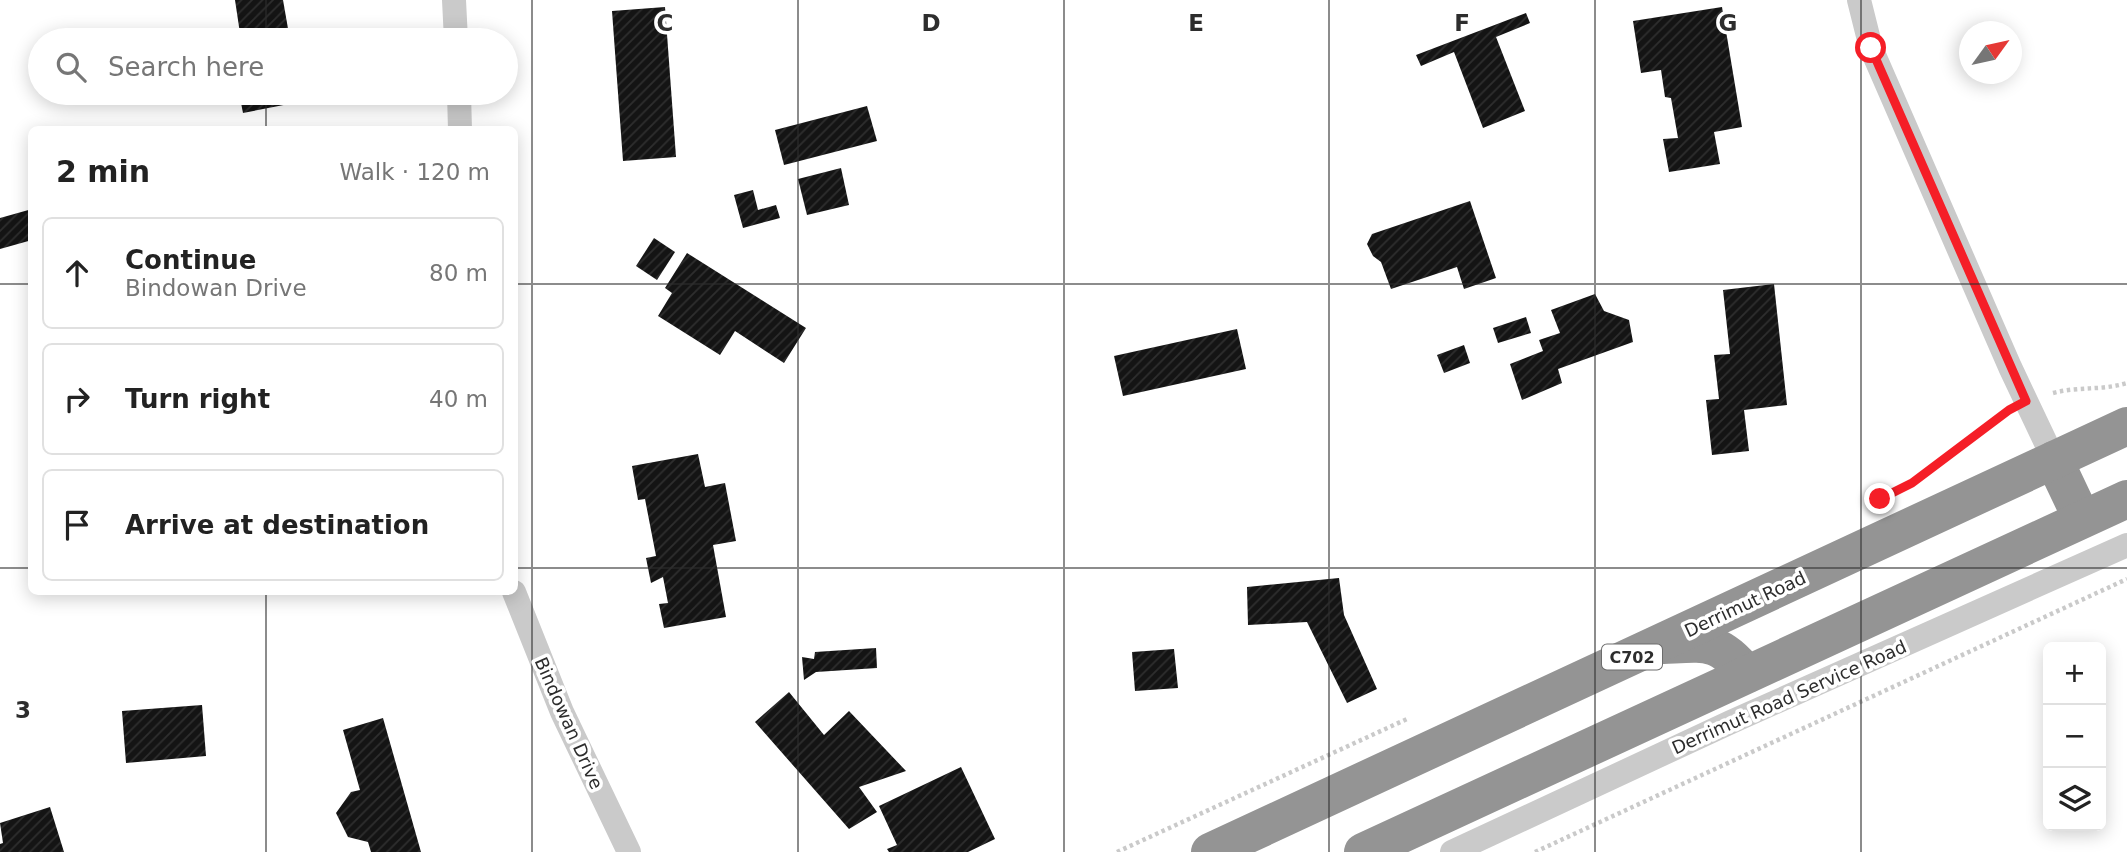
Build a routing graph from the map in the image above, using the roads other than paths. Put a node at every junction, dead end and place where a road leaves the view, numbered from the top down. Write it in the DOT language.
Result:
graph roads {
  1 [pos="454,0"];
  2 [pos="1859,0"];
  3 [pos="455,28"];
  4 [pos="459,105"];
  5 [pos="460,126"];
  6 [pos="2127,426"];
  7 [pos="2054,460"];
  8 [pos="2127,499"];
  9 [pos="2082,519"];
  10 [pos="2127,545"];
  11 [pos="515,595"];
  12 [pos="1657,645"];
  13 [pos="1747,674"];
  14 [pos="1731,722"];
  15 [pos="629,852"];
  16 [pos="1210,852"];
  17 [pos="1363,852"];
  18 [pos="1452,852"];
  1 -- 3 [label="street"];
  2 -- 7 [label="street"];
  4 -- 5 [label="street"];
  6 -- 7 [label="highway, Derrimut Road / C702"];
  7 -- 9 [label="highway"];
  7 -- 12 [label="highway, Derrimut Road / C702"];
  8 -- 9 [label="highway"];
  9 -- 13 [label="highway"];
  10 -- 14 [label="street, Derrimut Road Service Road"];
  11 -- 15 [label="street, Bindowan Drive"];
  12 -- 13 [label="highway"];
  12 -- 16 [label="highway, Derrimut Road / C702"];
  13 -- 14 [label="street"];
  13 -- 17 [label="highway"];
  14 -- 18 [label="street, Derrimut Road Service Road"];
}
